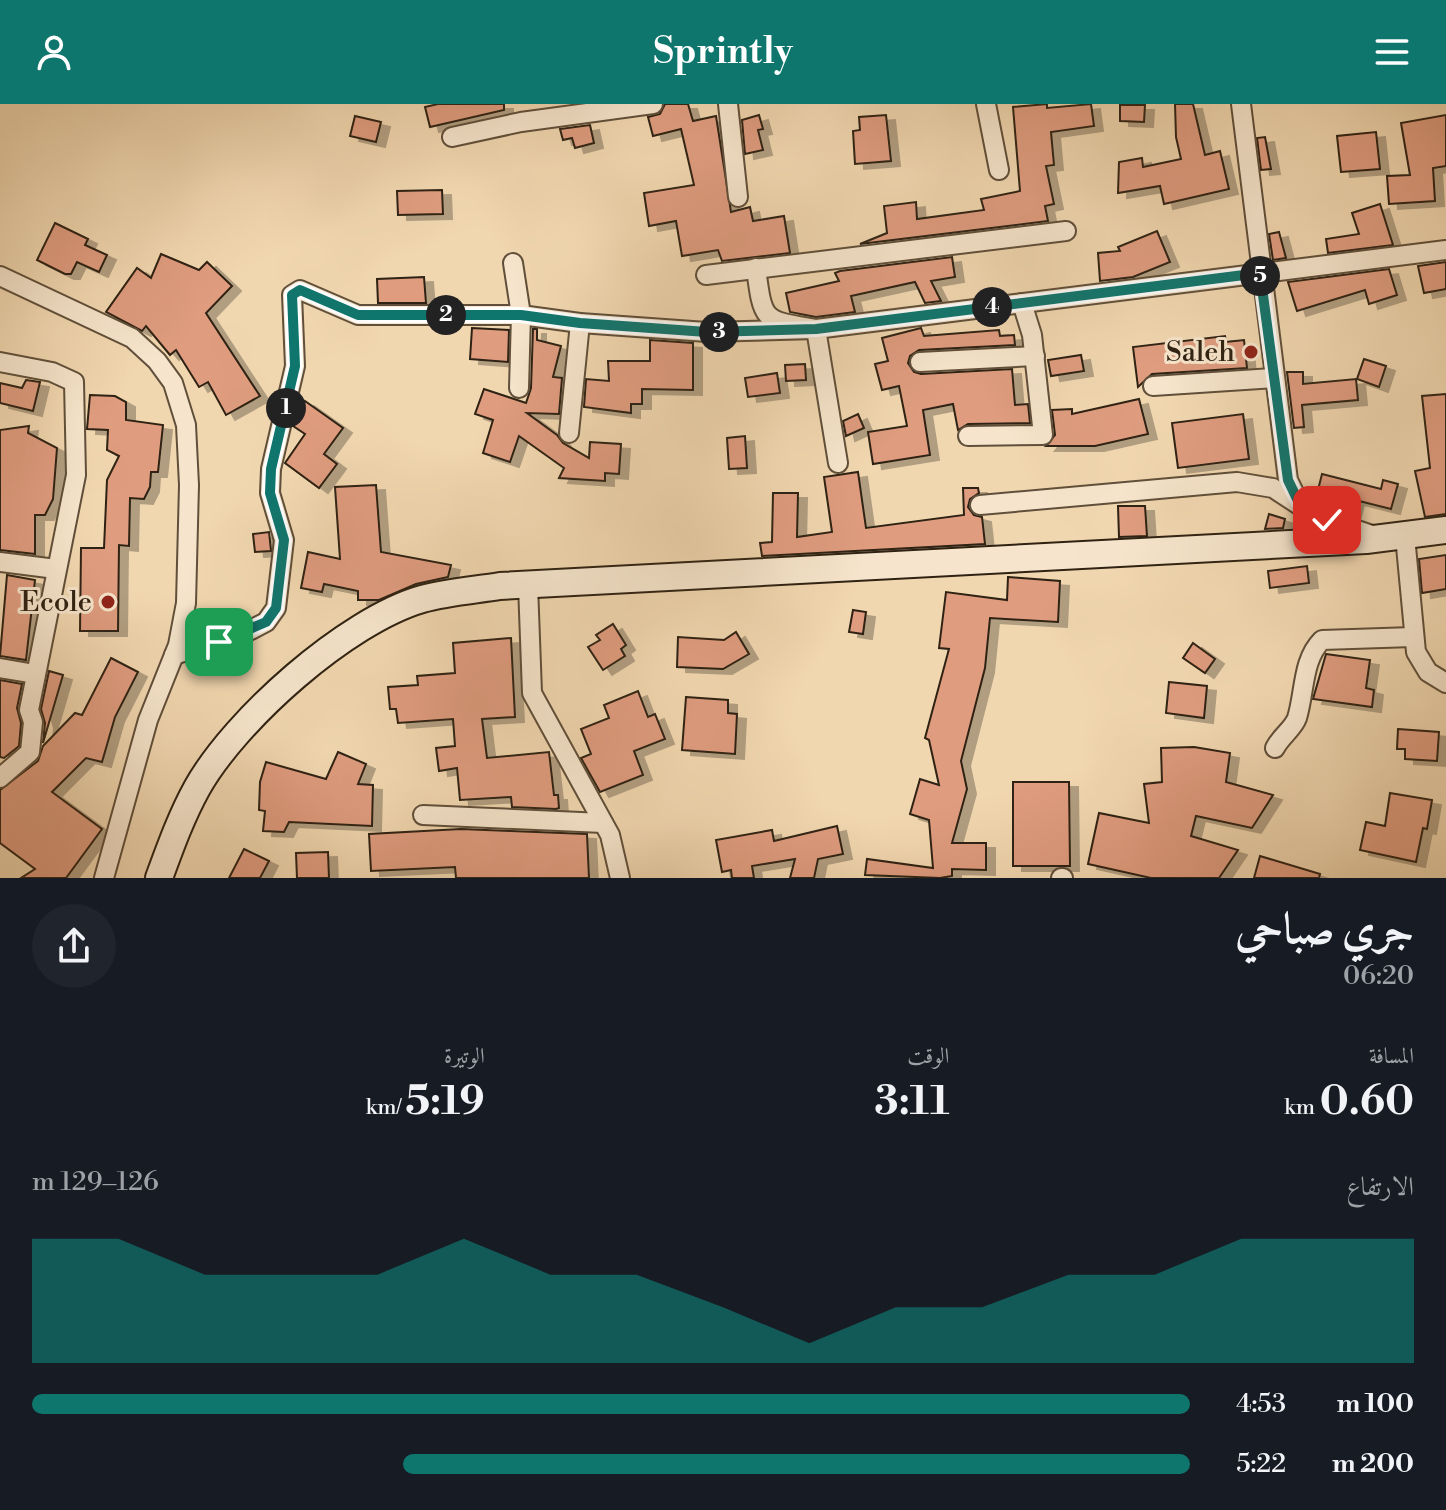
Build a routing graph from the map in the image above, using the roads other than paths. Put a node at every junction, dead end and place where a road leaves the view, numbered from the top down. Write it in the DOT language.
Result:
graph roads {
  1 [pos="653,104"];
  2 [pos="728,104"];
  3 [pos="986,104"];
  4 [pos="1241,104"];
  5 [pos="452,137"];
  6 [pos="999,170"];
  7 [pos="738,197"];
  8 [pos="1066,231"];
  9 [pos="1446,250"];
  10 [pos="513,263"];
  11 [pos="756,268"];
  12 [pos="1260,273"];
  13 [pos="706,275"];
  14 [pos="0,276"];
  15 [pos="1022,303"];
  16 [pos="521,315"];
  17 [pos="580,323"];
  18 [pos="816,329"];
  19 [pos="1035,356"];
  20 [pos="0,362"];
  21 [pos="920,362"];
  22 [pos="1274,378"];
  23 [pos="1153,386"];
  24 [pos="519,388"];
  25 [pos="569,433"];
  26 [pos="968,436"];
  27 [pos="838,463"];
  28 [pos="980,505"];
  29 [pos="1300,505"];
  30 [pos="1446,530"];
  31 [pos="1394,537"];
  32 [pos="0,562"];
  33 [pos="56,569"];
  34 [pos="528,585"];
  35 [pos="1413,637"];
  36 [pos="174,655"];
  37 [pos="0,668"];
  38 [pos="35,674"];
  39 [pos="1446,683"];
  40 [pos="1275,748"];
  41 [pos="0,778"];
  42 [pos="423,815"];
  43 [pos="603,823"];
  44 [pos="104,878"];
  45 [pos="159,878"];
  46 [pos="620,878"];
  1 -- 5 [label="street"];
  2 -- 7 [label="street"];
  3 -- 6 [label="street"];
  4 -- 12 [label="street"];
  8 -- 11 [label="street"];
  9 -- 12 [label="street"];
  10 -- 16 [label="street"];
  11 -- 13 [label="street"];
  11 -- 18 [label="street"];
  12 -- 15 [label="street"];
  12 -- 22 [label="street"];
  14 -- 36 [label="street"];
  15 -- 18 [label="street"];
  15 -- 19 [label="street"];
  16 -- 17 [label="street"];
  16 -- 24 [label="street"];
  16 -- 36 [label="street"];
  17 -- 18 [label="street"];
  17 -- 25 [label="street"];
  18 -- 27 [label="street"];
  19 -- 21 [label="street"];
  19 -- 26 [label="street"];
  20 -- 33 [label="street"];
  22 -- 23 [label="street"];
  22 -- 29 [label="street"];
  28 -- 29 [label="street"];
  29 -- 31 [label="street"];
  30 -- 31 [label="main road"];
  31 -- 34 [label="main road"];
  31 -- 35 [label="street"];
  32 -- 33 [label="street"];
  33 -- 38 [label="street"];
  34 -- 43 [label="street"];
  34 -- 45 [label="main road"];
  35 -- 39 [label="street"];
  35 -- 40 [label="street"];
  36 -- 44 [label="street"];
  37 -- 38 [label="street"];
  38 -- 41 [label="street"];
  42 -- 43 [label="street"];
  43 -- 46 [label="street"];
}
